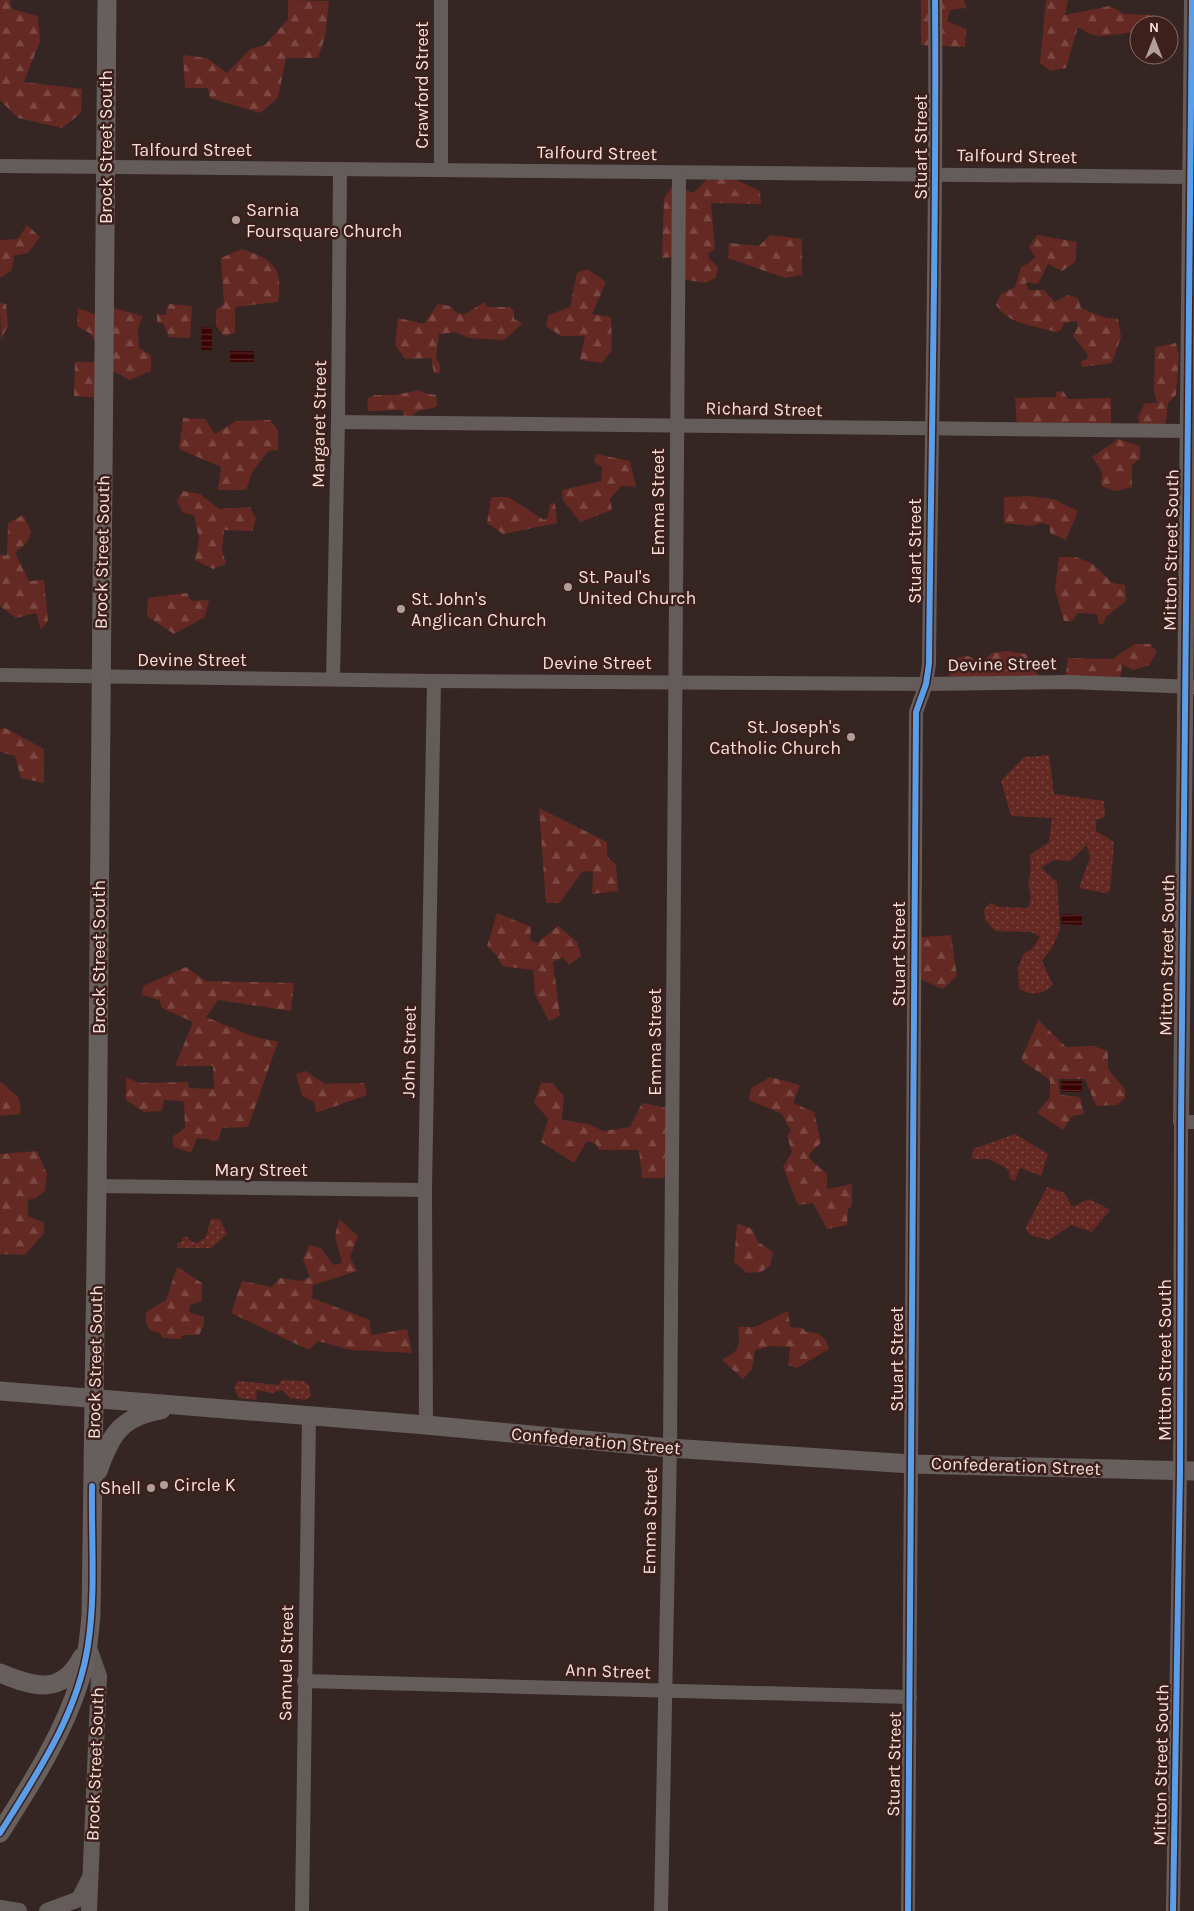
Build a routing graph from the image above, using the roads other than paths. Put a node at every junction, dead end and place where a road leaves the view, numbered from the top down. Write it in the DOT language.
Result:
graph roads {
  1 [pos="107,0"];
  2 [pos="441,0"];
  3 [pos="935,0"];
  4 [pos="1192,0"];
  5 [pos="0,166"];
  6 [pos="106,168"];
  7 [pos="340,169"];
  8 [pos="441,170"];
  9 [pos="679,172"];
  10 [pos="936,174"];
  11 [pos="1192,177"];
  12 [pos="338,422"];
  13 [pos="677,426"];
  14 [pos="931,430"];
  15 [pos="1188,431"];
  16 [pos="0,675"];
  17 [pos="100,678"];
  18 [pos="333,679"];
  19 [pos="434,681"];
  20 [pos="676,681"];
  21 [pos="926,684"];
  22 [pos="1189,687"];
  23 [pos="1188,912"];
  24 [pos="1187,1122"];
  25 [pos="97,1186"];
  26 [pos="426,1190"];
  27 [pos="0,1391"];
  28 [pos="95,1400"];
  29 [pos="187,1406"];
  30 [pos="309,1415"];
  31 [pos="426,1425"];
  32 [pos="670,1448"];
  33 [pos="911,1464"];
  34 [pos="1187,1471"];
  35 [pos="92,1486"];
  36 [pos="88,1645"];
  37 [pos="0,1673"];
  38 [pos="304,1681"];
  39 [pos="666,1691"];
  40 [pos="910,1697"];
  41 [pos="0,1833"];
  42 [pos="90,1874"];
  43 [pos="0,1908"];
  44 [pos="19,1911"];
  45 [pos="47,1911"];
  46 [pos="89,1911"];
  47 [pos="302,1911"];
  48 [pos="661,1911"];
  49 [pos="908,1911"];
  50 [pos="1173,1911"];
  1 -- 6 [label="main road, Brock Street South"];
  2 -- 8 [label="street, Crawford Street"];
  3 -- 10 [label="street, Stuart Street"];
  4 -- 11 [label="street, Mitton Street South"];
  5 -- 6 [label="street, Talfourd Street"];
  6 -- 7 [label="street, Talfourd Street"];
  6 -- 17 [label="main road, Brock Street South"];
  7 -- 8 [label="street, Talfourd Street"];
  7 -- 12 [label="street, Margaret Street"];
  8 -- 9 [label="street, Talfourd Street"];
  9 -- 10 [label="street, Talfourd Street"];
  9 -- 13 [label="street, Emma Street"];
  10 -- 11 [label="street, Talfourd Street"];
  10 -- 14 [label="street, Stuart Street"];
  11 -- 15 [label="street, Mitton Street South"];
  12 -- 13 [label="street, Richard Street"];
  12 -- 18 [label="street, Margaret Street"];
  13 -- 14 [label="street, Richard Street"];
  13 -- 20 [label="street, Emma Street"];
  14 -- 15 [label="street, Richard Street"];
  14 -- 21 [label="street, Stuart Street"];
  15 -- 22 [label="street, Mitton Street South"];
  16 -- 17 [label="street, Devine Street"];
  17 -- 18 [label="street, Devine Street"];
  17 -- 25 [label="main road, Brock Street South"];
  18 -- 19 [label="street, Devine Street"];
  19 -- 20 [label="street, Devine Street"];
  19 -- 26 [label="street, John Street"];
  20 -- 21 [label="street, Devine Street"];
  20 -- 32 [label="street, Emma Street"];
  21 -- 22 [label="street, Devine Street"];
  21 -- 33 [label="street, Stuart Street"];
  22 -- 23 [label="street, Mitton Street South"];
  23 -- 24 [label="street, Mitton Street South"];
  24 -- 34 [label="street, Mitton Street South"];
  25 -- 26 [label="street, Mary Street"];
  25 -- 28 [label="main road, Brock Street South"];
  26 -- 31 [label="street, John Street"];
  27 -- 28 [label="main road, Confederation Street"];
  28 -- 29 [label="main road, Confederation Street"];
  28 -- 35 [label="main road, Brock Street South"];
  29 -- 30 [label="main road, Confederation Street"];
  29 -- 35 [label="main road"];
  30 -- 31 [label="main road, Confederation Street"];
  30 -- 38 [label="street, Samuel Street"];
  31 -- 32 [label="main road, Confederation Street"];
  32 -- 33 [label="main road, Confederation Street"];
  32 -- 39 [label="street, Emma Street"];
  33 -- 34 [label="main road, Confederation Street"];
  33 -- 40 [label="street, Stuart Street"];
  34 -- 50 [label="street, Mitton Street South"];
  35 -- 36 [label="main road, Brock Street South"];
  36 -- 37 [label="main road"];
  36 -- 41 [label="main road"];
  36 -- 42 [label="street, Brock Street South"];
  38 -- 39 [label="street, Ann Street"];
  38 -- 47 [label="street, Samuel Street"];
  39 -- 40 [label="street, Ann Street"];
  39 -- 48 [label="street, Emma Street"];
  40 -- 49 [label="street, Stuart Street"];
  42 -- 45 [label="street"];
  42 -- 46 [label="street, Brock Street South"];
  43 -- 44 [label="street"];
}
